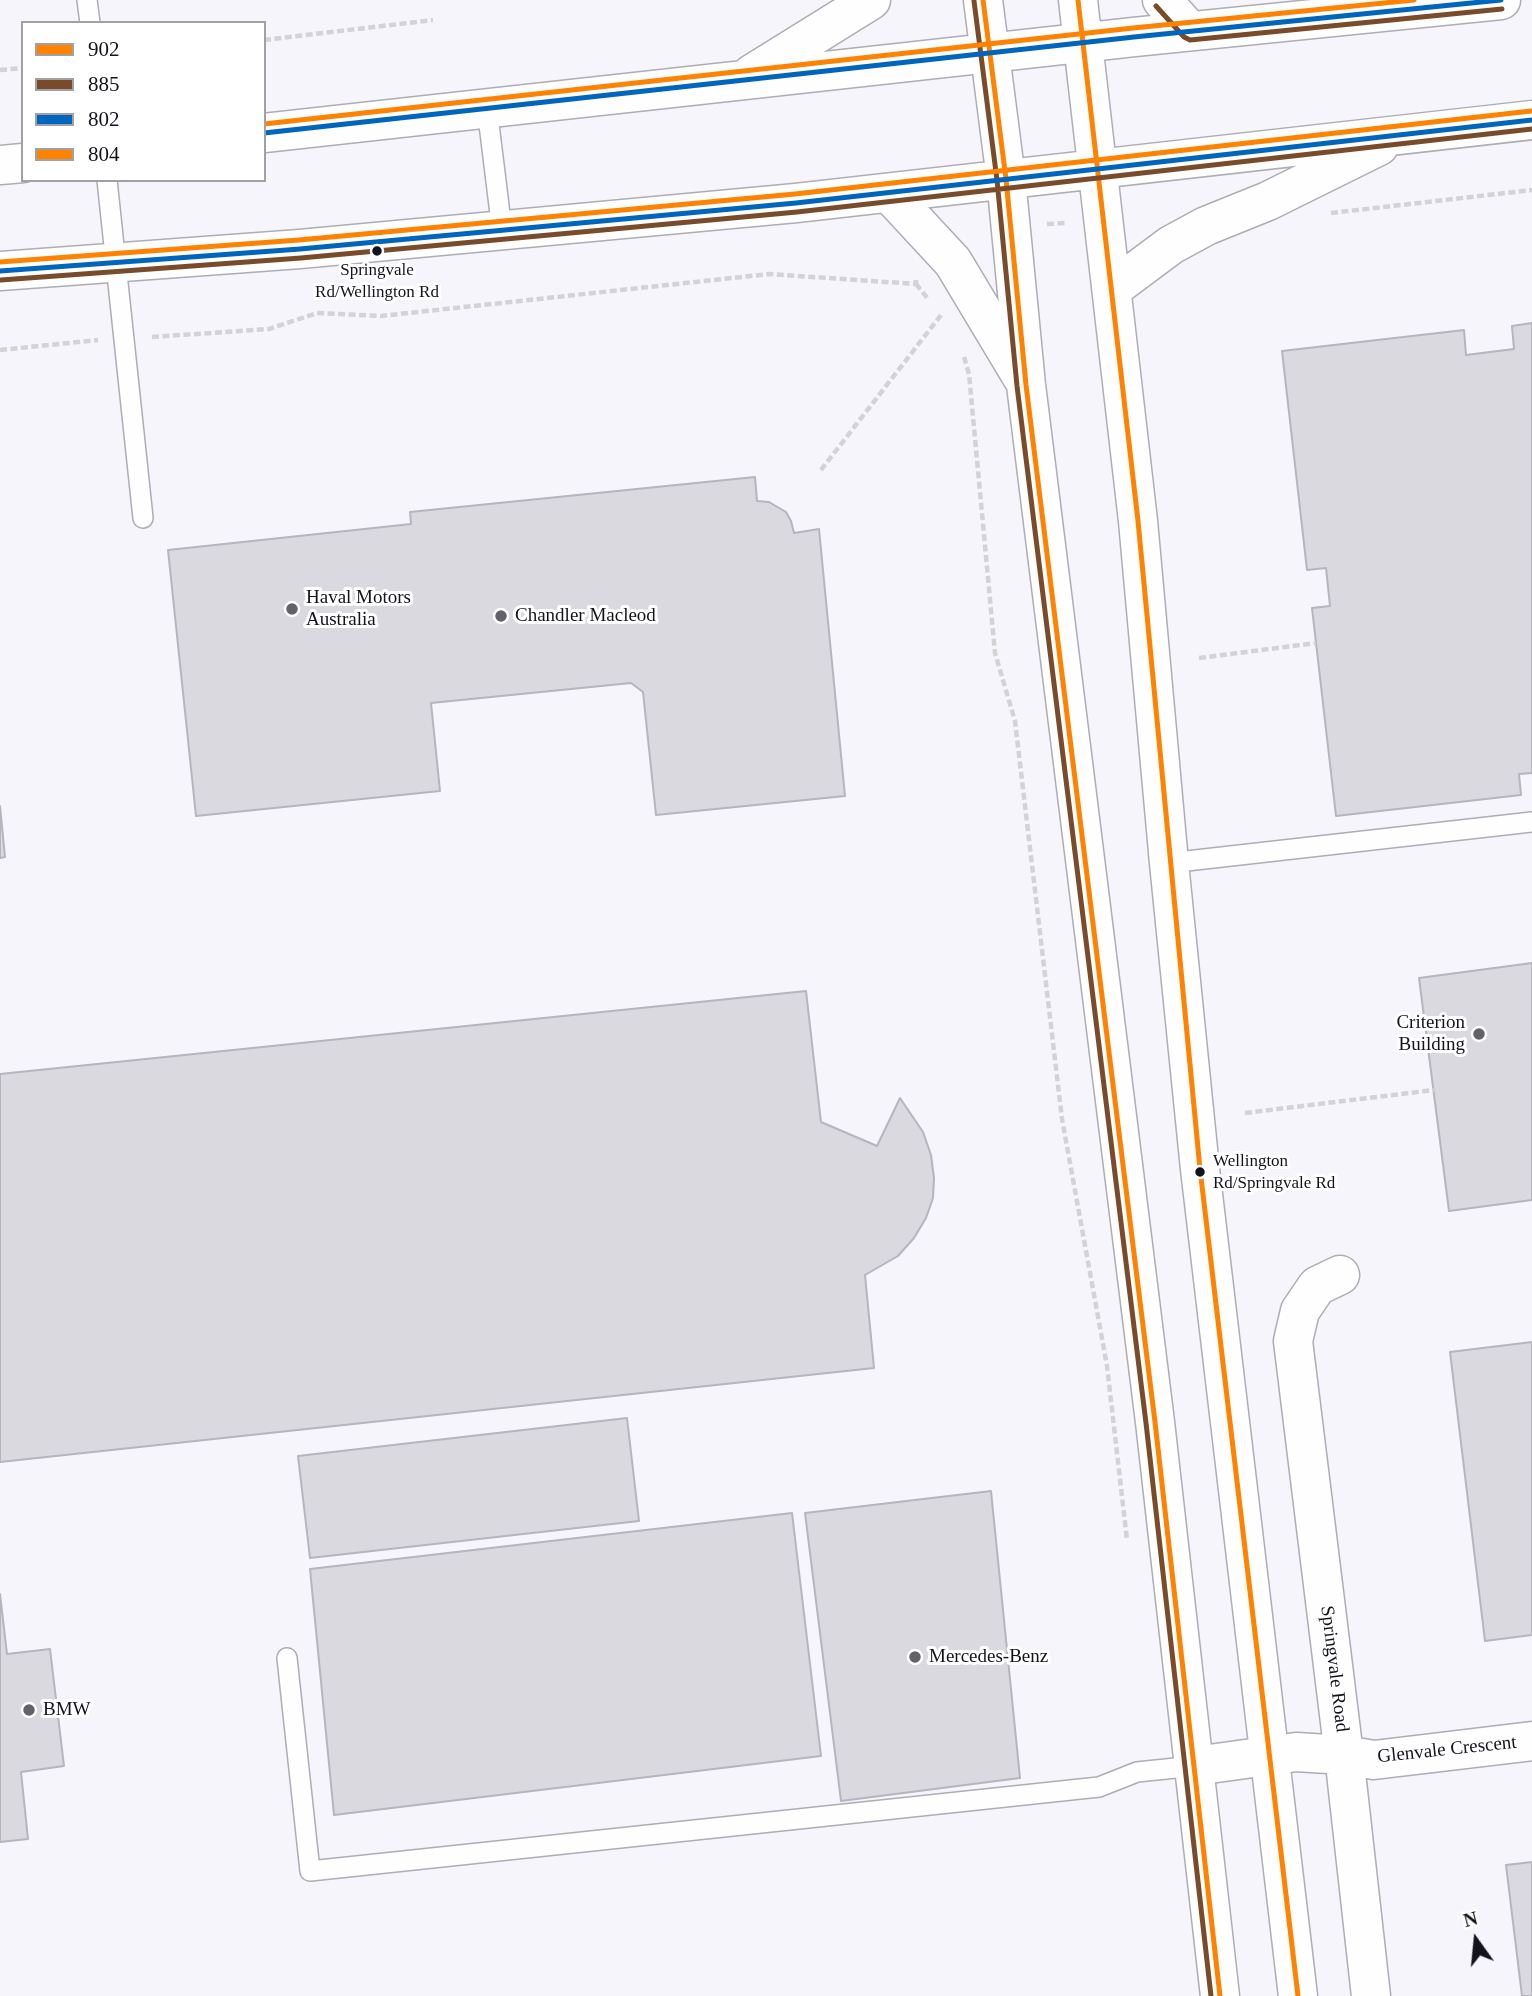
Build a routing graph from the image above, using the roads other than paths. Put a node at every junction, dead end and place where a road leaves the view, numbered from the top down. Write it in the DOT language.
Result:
graph roads {
  1 [pos="87,0"];
  2 [pos="871,0"];
  3 [pos="983,0"];
  4 [pos="1078,0"];
  5 [pos="1163,0"];
  6 [pos="1501,0"];
  7 [pos="90,21"];
  8 [pos="1190,31"];
  9 [pos="1082,43"];
  10 [pos="990,53"];
  11 [pos="745,79"];
  12 [pos="487,108"];
  13 [pos="1532,120"];
  14 [pos="266,133"];
  15 [pos="1403,134"];
  16 [pos="21,163"];
  17 [pos="0,165"];
  18 [pos="1096,169"];
  19 [pos="1006,179"];
  20 [pos="107,182"];
  21 [pos="889,193"];
  22 [pos="502,230"];
  23 [pos="115,263"];
  24 [pos="0,271"];
  25 [pos="1112,289"];
  26 [pos="1026,385"];
  27 [pos="143,519"];
  28 [pos="1532,822"];
  29 [pos="1168,863"];
  30 [pos="1340,1275"];
  31 [pos="287,1658"];
  32 [pos="1532,1741"];
  33 [pos="1270,1755"];
  34 [pos="1344,1755"];
  35 [pos="1195,1766"];
  36 [pos="1220,1996"];
  37 [pos="1298,1996"];
  38 [pos="1371,1996"];
  1 -- 7 [label="lane"];
  2 -- 11 [label="main road"];
  3 -- 10 [label="main road"];
  4 -- 9 [label="main road"];
  5 -- 8 [label="main road"];
  6 -- 8 [label="main road"];
  8 -- 9 [label="main road"];
  9 -- 10 [label="main road"];
  9 -- 18 [label="main road"];
  10 -- 11 [label="main road"];
  10 -- 19 [label="main road"];
  11 -- 12 [label="main road"];
  12 -- 14 [label="main road"];
  12 -- 22 [label="lane"];
  13 -- 15 [label="main road"];
  15 -- 18 [label="main road"];
  15 -- 25 [label="main road"];
  16 -- 17 [label="main road"];
  18 -- 19 [label="main road"];
  18 -- 25 [label="main road"];
  19 -- 21 [label="main road"];
  19 -- 26 [label="main road"];
  20 -- 23 [label="lane"];
  21 -- 22 [label="main road"];
  21 -- 26 [label="main road"];
  22 -- 23 [label="main road"];
  23 -- 24 [label="main road"];
  23 -- 27 [label="lane"];
  25 -- 29 [label="main road"];
  26 -- 35 [label="main road"];
  28 -- 29 [label="lane"];
  29 -- 33 [label="main road"];
  30 -- 34 [label="main road, Springvale Road"];
  31 -- 35 [label="lane"];
  32 -- 34 [label="main road, Glenvale Crescent"];
  33 -- 34 [label="main road, Glenvale Crescent"];
  33 -- 35 [label="main road, Glenvale Crescent"];
  33 -- 37 [label="main road"];
  34 -- 38 [label="main road, Springvale Road"];
  35 -- 36 [label="main road"];
}
